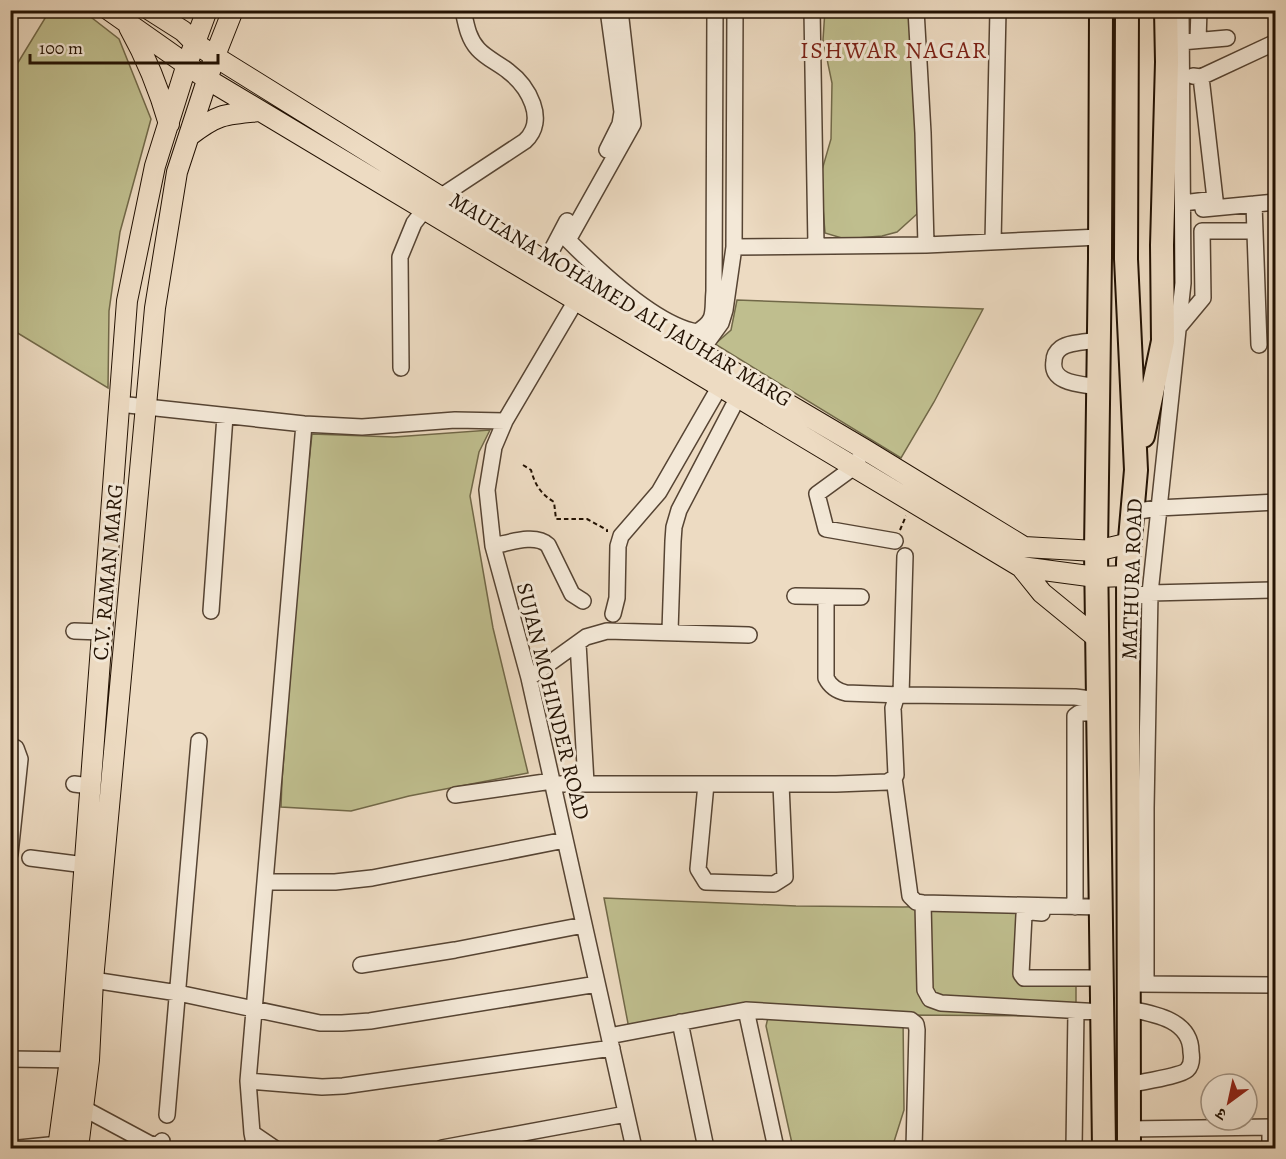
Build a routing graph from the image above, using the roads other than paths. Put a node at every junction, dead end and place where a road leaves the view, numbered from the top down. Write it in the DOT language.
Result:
graph roads {
  1 [pos="109,10"];
  2 [pos="150,10"];
  3 [pos="207,10"];
  4 [pos="233,10"];
  5 [pos="463,10"];
  6 [pos="608,10"];
  7 [pos="620,10"];
  8 [pos="716,10"];
  9 [pos="735,10"];
  10 [pos="812,10"];
  11 [pos="916,10"];
  12 [pos="998,10"];
  13 [pos="1101,10"];
  14 [pos="1127,10"];
  15 [pos="1166,10"];
  16 [pos="1181,10"];
  17 [pos="1199,10"];
  18 [pos="126,22"];
  19 [pos="1227,38"];
  20 [pos="1198,40"];
  21 [pos="1180,42"];
  22 [pos="1275,42"];
  23 [pos="195,43"];
  24 [pos="214,56"];
  25 [pos="187,64"];
  26 [pos="1181,76"];
  27 [pos="1201,77"];
  28 [pos="207,79"];
  29 [pos="260,111"];
  30 [pos="169,124"];
  31 [pos="189,136"];
  32 [pos="1275,194"];
  33 [pos="440,197"];
  34 [pos="1215,200"];
  35 [pos="1275,202"];
  36 [pos="1254,204"];
  37 [pos="1183,207"];
  38 [pos="425,209"];
  39 [pos="1255,231"];
  40 [pos="1100,237"];
  41 [pos="993,242"];
  42 [pos="926,245"];
  43 [pos="816,246"];
  44 [pos="734,248"];
  45 [pos="546,261"];
  46 [pos="582,292"];
  47 [pos="1178,328"];
  48 [pos="1099,340"];
  49 [pos="1259,345"];
  50 [pos="700,352"];
  51 [pos="401,368"];
  52 [pos="720,386"];
  53 [pos="1098,387"];
  54 [pos="738,397"];
  55 [pos="120,404"];
  56 [pos="146,407"];
  57 [pos="225,416"];
  58 [pos="505,421"];
  59 [pos="304,424"];
  60 [pos="864,449"];
  61 [pos="854,467"];
  62 [pos="1136,470"];
  63 [pos="1275,502"];
  64 [pos="1158,508"];
  65 [pos="1133,512"];
  66 [pos="895,541"];
  67 [pos="1130,543"];
  68 [pos="493,546"];
  69 [pos="1096,551"];
  70 [pos="905,556"];
  71 [pos="1021,567"];
  72 [pos="1096,577"];
  73 [pos="1128,586"];
  74 [pos="1275,590"];
  75 [pos="1150,593"];
  76 [pos="795,596"];
  77 [pos="826,597"];
  78 [pos="861,597"];
  79 [pos="583,602"];
  80 [pos="211,611"];
  81 [pos="613,614"];
  82 [pos="74,631"];
  83 [pos="102,632"];
  84 [pos="670,632"];
  85 [pos="749,635"];
  86 [pos="1097,638"];
  87 [pos="578,643"];
  88 [pos="529,678"];
  89 [pos="900,694"];
  90 [pos="1099,707"];
  91 [pos="199,741"];
  92 [pos="10,745"];
  93 [pos="894,778"];
  94 [pos="552,782"];
  95 [pos="586,783"];
  96 [pos="706,784"];
  97 [pos="780,784"];
  98 [pos="455,795"];
  99 [pos="565,840"];
  100 [pos="10,854"];
  101 [pos="48,856"];
  102 [pos="30,858"];
  103 [pos="85,863"];
  104 [pos="265,882"];
  105 [pos="923,903"];
  106 [pos="1075,907"];
  107 [pos="1101,911"];
  108 [pos="584,925"];
  109 [pos="361,965"];
  110 [pos="1103,978"];
  111 [pos="93,980"];
  112 [pos="597,984"];
  113 [pos="1138,984"];
  114 [pos="1275,985"];
  115 [pos="178,993"];
  116 [pos="254,1008"];
  117 [pos="1129,1009"];
  118 [pos="746,1010"];
  119 [pos="1076,1011"];
  120 [pos="1103,1012"];
  121 [pos="680,1022"];
  122 [pos="610,1042"];
  123 [pos="10,1059"];
  124 [pos="79,1060"];
  125 [pos="248,1081"];
  126 [pos="1129,1085"];
  127 [pos="83,1108"];
  128 [pos="626,1114"];
  129 [pos="167,1115"];
  130 [pos="1273,1127"];
  131 [pos="252,1133"];
  132 [pos="1129,1139"];
  133 [pos="162,1141"];
  134 [pos="65,1147"];
  135 [pos="19,1149"];
  136 [pos="255,1149"];
  137 [pos="274,1149"];
  138 [pos="442,1149"];
  139 [pos="634,1149"];
  140 [pos="706,1149"];
  141 [pos="776,1149"];
  142 [pos="914,1149"];
  143 [pos="1074,1149"];
  144 [pos="1104,1149"];
  145 [pos="1270,1149"];
  1 -- 18 [label="main road, MAULANA MOHAMED ALI JAUHAR MARG"];
  2 -- 23 [label="main road, MAULANA MOHAMED ALI JAUHAR MARG"];
  3 -- 23 [label="main road, C.V. RAMAN MARG"];
  4 -- 24 [label="main road, C.V. RAMAN MARG"];
  5 -- 33 [label="street"];
  6 -- 45 [label="street"];
  7 -- 8 [label="street"];
  9 -- 44 [label="street"];
  10 -- 43 [label="street"];
  11 -- 42 [label="street"];
  12 -- 41 [label="street"];
  13 -- 40 [label="highway, MATHURA ROAD"];
  14 -- 62 [label="highway, MATHURA ROAD"];
  15 -- 62 [label="highway"];
  16 -- 21 [label="street"];
  17 -- 20 [label="street"];
  18 -- 25 [label="main road, MAULANA MOHAMED ALI JAUHAR MARG"];
  18 -- 30 [label="main road"];
  19 -- 20 [label="street"];
  20 -- 21 [label="street"];
  21 -- 26 [label="street"];
  22 -- 27 [label="street"];
  23 -- 24 [label="main road, MAULANA MOHAMED ALI JAUHAR MARG"];
  23 -- 25 [label="main road, C.V. RAMAN MARG"];
  24 -- 28 [label="main road, C.V. RAMAN MARG"];
  24 -- 33 [label="main road, MAULANA MOHAMED ALI JAUHAR MARG"];
  25 -- 28 [label="main road, MAULANA MOHAMED ALI JAUHAR MARG"];
  25 -- 30 [label="main road, C.V. RAMAN MARG"];
  26 -- 27 [label="street"];
  26 -- 37 [label="street"];
  27 -- 34 [label="street"];
  28 -- 29 [label="main road, MAULANA MOHAMED ALI JAUHAR MARG"];
  28 -- 31 [label="main road, C.V. RAMAN MARG"];
  29 -- 31 [label="main road"];
  29 -- 38 [label="main road, MAULANA MOHAMED ALI JAUHAR MARG"];
  30 -- 55 [label="main road, C.V. RAMAN MARG"];
  31 -- 56 [label="main road, C.V. RAMAN MARG"];
  32 -- 34 [label="street"];
  33 -- 45 [label="main road, MAULANA MOHAMED ALI JAUHAR MARG"];
  34 -- 37 [label="street"];
  35 -- 36 [label="street"];
  36 -- 37 [label="street"];
  36 -- 39 [label="street"];
  37 -- 47 [label="street"];
  38 -- 46 [label="main road, MAULANA MOHAMED ALI JAUHAR MARG"];
  38 -- 51 [label="street"];
  39 -- 47 [label="street"];
  39 -- 49 [label="street"];
  40 -- 41 [label="street"];
  40 -- 48 [label="highway, MATHURA ROAD"];
  41 -- 42 [label="street"];
  42 -- 43 [label="street"];
  43 -- 44 [label="street"];
  44 -- 50 [label="street"];
  45 -- 46 [label="main road, MAULANA MOHAMED ALI JAUHAR MARG"];
  46 -- 50 [label="main road, MAULANA MOHAMED ALI JAUHAR MARG"];
  46 -- 52 [label="main road, MAULANA MOHAMED ALI JAUHAR MARG"];
  46 -- 58 [label="street, SUJAN MOHINDER ROAD"];
  47 -- 64 [label="street"];
  48 -- 53 [label="highway, MATHURA ROAD"];
  48 -- 53 [label="street"];
  50 -- 60 [label="main road, MAULANA MOHAMED ALI JAUHAR MARG"];
  52 -- 54 [label="main road, MAULANA MOHAMED ALI JAUHAR MARG"];
  52 -- 81 [label="street"];
  53 -- 69 [label="highway, MATHURA ROAD"];
  54 -- 61 [label="main road, MAULANA MOHAMED ALI JAUHAR MARG"];
  54 -- 84 [label="street"];
  55 -- 56 [label="street"];
  55 -- 83 [label="main road, C.V. RAMAN MARG"];
  56 -- 57 [label="street"];
  56 -- 111 [label="main road, C.V. RAMAN MARG"];
  57 -- 59 [label="street"];
  57 -- 80 [label="street"];
  58 -- 59 [label="street"];
  58 -- 68 [label="street, SUJAN MOHINDER ROAD"];
  59 -- 104 [label="street"];
  60 -- 61 [label="street"];
  60 -- 69 [label="main road, MAULANA MOHAMED ALI JAUHAR MARG"];
  61 -- 66 [label="street"];
  61 -- 71 [label="main road, MAULANA MOHAMED ALI JAUHAR MARG"];
  62 -- 65 [label="highway, MATHURA ROAD"];
  63 -- 64 [label="street"];
  64 -- 65 [label="street"];
  64 -- 75 [label="street"];
  65 -- 67 [label="highway, MATHURA ROAD"];
  67 -- 69 [label="main road, MAULANA MOHAMED ALI JAUHAR MARG"];
  67 -- 73 [label="highway, MATHURA ROAD"];
  68 -- 79 [label="street"];
  68 -- 88 [label="street, SUJAN MOHINDER ROAD"];
  69 -- 72 [label="highway, MATHURA ROAD"];
  70 -- 89 [label="street"];
  71 -- 72 [label="main road, MAULANA MOHAMED ALI JAUHAR MARG"];
  71 -- 86 [label="main road"];
  72 -- 73 [label="main road, MAULANA MOHAMED ALI JAUHAR MARG"];
  72 -- 86 [label="highway, MATHURA ROAD"];
  73 -- 75 [label="street"];
  73 -- 113 [label="highway, MATHURA ROAD"];
  74 -- 75 [label="street"];
  75 -- 113 [label="street"];
  76 -- 77 [label="street"];
  77 -- 78 [label="street"];
  77 -- 89 [label="street"];
  82 -- 83 [label="street"];
  83 -- 103 [label="main road, C.V. RAMAN MARG"];
  84 -- 85 [label="street"];
  84 -- 87 [label="street"];
  86 -- 90 [label="highway, MATHURA ROAD"];
  87 -- 88 [label="street"];
  87 -- 95 [label="street"];
  88 -- 94 [label="street, SUJAN MOHINDER ROAD"];
  89 -- 90 [label="street"];
  89 -- 93 [label="street"];
  90 -- 106 [label="street"];
  90 -- 107 [label="highway, MATHURA ROAD"];
  91 -- 115 [label="street"];
  92 -- 100 [label="street"];
  93 -- 97 [label="street"];
  93 -- 105 [label="street"];
  94 -- 95 [label="street"];
  94 -- 98 [label="street"];
  94 -- 99 [label="street, SUJAN MOHINDER ROAD"];
  95 -- 96 [label="street"];
  96 -- 97 [label="street"];
  96 -- 97 [label="street"];
  99 -- 104 [label="street"];
  99 -- 108 [label="street, SUJAN MOHINDER ROAD"];
  101 -- 103 [label="street"];
  102 -- 103 [label="street"];
  103 -- 124 [label="main road, C.V. RAMAN MARG"];
  104 -- 116 [label="street"];
  105 -- 106 [label="street"];
  105 -- 119 [label="street"];
  106 -- 107 [label="street"];
  107 -- 110 [label="highway, MATHURA ROAD"];
  107 -- 110 [label="street"];
  108 -- 109 [label="street"];
  108 -- 112 [label="street, SUJAN MOHINDER ROAD"];
  110 -- 120 [label="highway, MATHURA ROAD"];
  111 -- 115 [label="street"];
  111 -- 124 [label="main road, C.V. RAMAN MARG"];
  112 -- 116 [label="street"];
  112 -- 122 [label="street, SUJAN MOHINDER ROAD"];
  113 -- 114 [label="street"];
  113 -- 117 [label="highway, MATHURA ROAD"];
  115 -- 116 [label="street"];
  115 -- 129 [label="street"];
  116 -- 125 [label="street"];
  117 -- 126 [label="highway, MATHURA ROAD"];
  117 -- 126 [label="street"];
  118 -- 121 [label="street"];
  118 -- 141 [label="street"];
  118 -- 142 [label="street"];
  119 -- 120 [label="street"];
  119 -- 143 [label="street"];
  120 -- 144 [label="highway, MATHURA ROAD"];
  121 -- 122 [label="street"];
  121 -- 140 [label="street"];
  122 -- 125 [label="street"];
  122 -- 128 [label="street, SUJAN MOHINDER ROAD"];
  123 -- 124 [label="street"];
  124 -- 127 [label="main road, C.V. RAMAN MARG"];
  124 -- 134 [label="main road, C.V. RAMAN MARG"];
  125 -- 131 [label="street"];
  126 -- 132 [label="highway, MATHURA ROAD"];
  127 -- 133 [label="street"];
  127 -- 134 [label="main road, C.V. RAMAN MARG"];
  128 -- 138 [label="street"];
  128 -- 139 [label="street, SUJAN MOHINDER ROAD"];
  130 -- 132 [label="street"];
  130 -- 145 [label="street"];
  131 -- 136 [label="street"];
  131 -- 137 [label="street"];
  134 -- 135 [label="street"];
}
